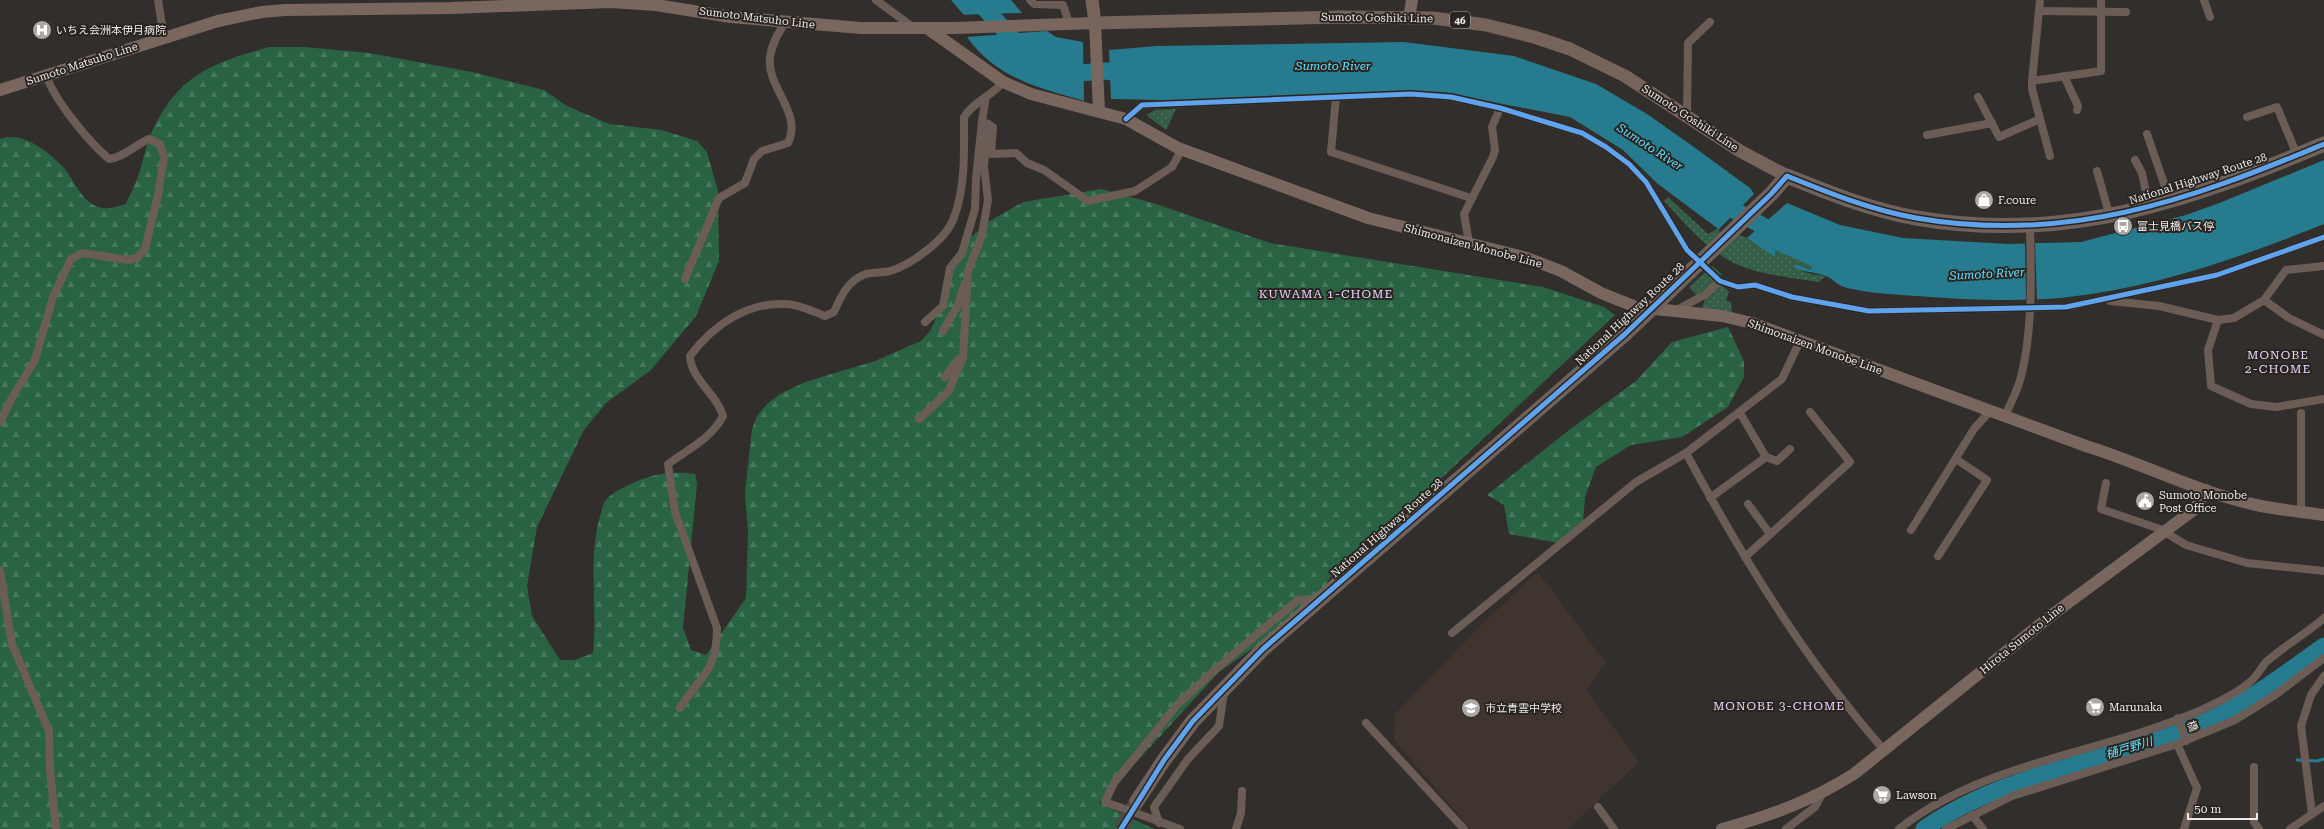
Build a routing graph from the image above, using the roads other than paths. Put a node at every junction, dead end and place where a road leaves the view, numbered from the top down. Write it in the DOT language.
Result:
graph roads {
  1 [pos="158,0"];
  2 [pos="876,0"];
  3 [pos="1030,0"];
  4 [pos="1092,0"];
  5 [pos="1412,0"];
  6 [pos="2040,0"];
  7 [pos="2101,0"];
  8 [pos="2204,0"];
  9 [pos="659,3"];
  10 [pos="262,6"];
  11 [pos="2039,11"];
  12 [pos="2101,11"];
  13 [pos="2126,12"];
  14 [pos="2210,17"];
  15 [pos="1409,18"];
  16 [pos="786,21"];
  17 [pos="1710,22"];
  18 [pos="1069,23"];
  19 [pos="1094,23"];
  20 [pos="921,28"];
  21 [pos="164,38"];
  22 [pos="46,75"];
  23 [pos="2064,76"];
  24 [pos="2032,81"];
  25 [pos="1003,82"];
  26 [pos="0,90"];
  27 [pos="1336,97"];
  28 [pos="1978,97"];
  29 [pos="986,98"];
  30 [pos="1099,108"];
  31 [pos="1500,108"];
  32 [pos="2077,110"];
  33 [pos="1687,116"];
  34 [pos="2248,117"];
  35 [pos="1126,119"];
  36 [pos="2040,120"];
  37 [pos="985,122"];
  38 [pos="1992,123"];
  39 [pos="2147,134"];
  40 [pos="1927,135"];
  41 [pos="2324,144"];
  42 [pos="1182,149"];
  43 [pos="2297,155"];
  44 [pos="2050,156"];
  45 [pos="2135,160"];
  46 [pos="2097,171"];
  47 [pos="1787,176"];
  48 [pos="1471,198"];
  49 [pos="2170,201"];
  50 [pos="2149,207"];
  51 [pos="2110,217"];
  52 [pos="2030,226"];
  53 [pos="2324,237"];
  54 [pos="1469,243"];
  55 [pos="2324,266"];
  56 [pos="968,271"];
  57 [pos="685,278"];
  58 [pos="1720,281"];
  59 [pos="2101,300"];
  60 [pos="2264,300"];
  61 [pos="2032,306"];
  62 [pos="1675,311"];
  63 [pos="2218,320"];
  64 [pos="925,322"];
  65 [pos="943,331"];
  66 [pos="2324,335"];
  67 [pos="1800,341"];
  68 [pos="963,354"];
  69 [pos="945,377"];
  70 [pos="2324,399"];
  71 [pos="1990,411"];
  72 [pos="1810,412"];
  73 [pos="1740,413"];
  74 [pos="2301,413"];
  75 [pos="2005,416"];
  76 [pos="920,419"];
  77 [pos="0,422"];
  78 [pos="1790,449"];
  79 [pos="1686,453"];
  80 [pos="1766,456"];
  81 [pos="1956,459"];
  82 [pos="2106,483"];
  83 [pos="2206,490"];
  84 [pos="1710,498"];
  85 [pos="1748,504"];
  86 [pos="2301,512"];
  87 [pos="2324,515"];
  88 [pos="1911,530"];
  89 [pos="2164,532"];
  90 [pos="1770,534"];
  91 [pos="1938,556"];
  92 [pos="1745,557"];
  93 [pos="0,571"];
  94 [pos="2324,571"];
  95 [pos="1320,599"];
  96 [pos="2324,618"];
  97 [pos="1452,633"];
  98 [pos="2324,658"];
  99 [pos="2324,676"];
  100 [pos="1225,686"];
  101 [pos="680,708"];
  102 [pos="2178,718"];
  103 [pos="1366,723"];
  104 [pos="2186,741"];
  105 [pos="2177,744"];
  106 [pos="1885,751"];
  107 [pos="2254,767"];
  108 [pos="1242,791"];
  109 [pos="1822,794"];
  110 [pos="1137,801"];
  111 [pos="2324,806"];
  112 [pos="1598,807"];
  113 [pos="2312,814"];
  114 [pos="1972,815"];
  115 [pos="1159,823"];
  116 [pos="1951,828"];
  117 [pos="56,829"];
  118 [pos="1180,829"];
  119 [pos="1236,829"];
  120 [pos="1464,829"];
  121 [pos="1614,829"];
  122 [pos="1722,829"];
  123 [pos="1786,829"];
  124 [pos="1899,829"];
  125 [pos="1983,829"];
  126 [pos="2184,829"];
  127 [pos="2259,829"];
  128 [pos="2290,829"];
  1 -- 21 [label="street"];
  2 -- 20 [label="street"];
  3 -- 18 [label="street"];
  4 -- 19 [label="main road"];
  5 -- 15 [label="main road"];
  6 -- 11 [label="street"];
  7 -- 12 [label="street"];
  8 -- 14 [label="street"];
  9 -- 10 [label="main road, Sumoto Matsuho Line"];
  9 -- 16 [label="main road, Sumoto Matsuho Line"];
  10 -- 21 [label="main road, Sumoto Matsuho Line"];
  11 -- 12 [label="street"];
  11 -- 24 [label="street"];
  12 -- 13 [label="street"];
  12 -- 23 [label="street"];
  15 -- 19 [label="main road, Sumoto Goshiki Line / 46"];
  15 -- 33 [label="main road, Sumoto Goshiki Line / 46"];
  16 -- 20 [label="main road, Sumoto Matsuho Line"];
  16 -- 57 [label="street"];
  17 -- 33 [label="street"];
  18 -- 19 [label="main road, Sumoto Matsuho Line"];
  18 -- 20 [label="main road, Sumoto Matsuho Line"];
  19 -- 30 [label="main road"];
  20 -- 25 [label="main road, Shimonaizen Monobe Line"];
  21 -- 22 [label="main road, Sumoto Matsuho Line"];
  22 -- 26 [label="main road, Sumoto Matsuho Line"];
  22 -- 77 [label="street"];
  23 -- 24 [label="street"];
  23 -- 32 [label="street"];
  24 -- 36 [label="street"];
  25 -- 29 [label="street"];
  25 -- 30 [label="main road, Shimonaizen Monobe Line"];
  27 -- 31 [label="street"];
  27 -- 35 [label="street"];
  27 -- 48 [label="street"];
  28 -- 38 [label="street"];
  29 -- 37 [label="street"];
  29 -- 101 [label="street"];
  30 -- 35 [label="main road, Shimonaizen Monobe Line"];
  31 -- 48 [label="street"];
  31 -- 58 [label="street"];
  33 -- 47 [label="main road, Sumoto Goshiki Line / 46"];
  34 -- 43 [label="street"];
  35 -- 42 [label="main road, Shimonaizen Monobe Line"];
  36 -- 38 [label="street"];
  36 -- 44 [label="street"];
  37 -- 42 [label="street"];
  37 -- 56 [label="street"];
  37 -- 64 [label="street"];
  38 -- 40 [label="street"];
  39 -- 49 [label="street"];
  41 -- 43 [label="highway, National Highway Route 28"];
  42 -- 54 [label="main road, Shimonaizen Monobe Line"];
  43 -- 49 [label="highway, National Highway Route 28"];
  45 -- 50 [label="street"];
  46 -- 51 [label="street"];
  47 -- 52 [label="highway, National Highway Route 28"];
  47 -- 95 [label="highway, National Highway Route 28, bridge"];
  48 -- 54 [label="street"];
  49 -- 50 [label="highway, National Highway Route 28"];
  50 -- 51 [label="highway, National Highway Route 28"];
  51 -- 52 [label="highway, National Highway Route 28"];
  52 -- 61 [label="street"];
  53 -- 59 [label="street"];
  54 -- 62 [label="main road, Shimonaizen Monobe Line"];
  55 -- 60 [label="street"];
  56 -- 65 [label="street"];
  56 -- 68 [label="street"];
  58 -- 61 [label="street"];
  58 -- 62 [label="street"];
  59 -- 61 [label="street"];
  59 -- 63 [label="street"];
  60 -- 63 [label="street"];
  60 -- 66 [label="street"];
  61 -- 75 [label="street"];
  62 -- 67 [label="main road, Shimonaizen Monobe Line"];
  63 -- 70 [label="street"];
  67 -- 71 [label="main road, Shimonaizen Monobe Line"];
  67 -- 73 [label="street"];
  68 -- 69 [label="street"];
  68 -- 76 [label="street"];
  71 -- 75 [label="main road, Shimonaizen Monobe Line"];
  71 -- 81 [label="street"];
  72 -- 90 [label="street"];
  73 -- 79 [label="street"];
  73 -- 80 [label="street"];
  74 -- 86 [label="street"];
  75 -- 83 [label="main road, Shimonaizen Monobe Line"];
  78 -- 80 [label="street"];
  79 -- 84 [label="street"];
  79 -- 97 [label="street"];
  80 -- 84 [label="street"];
  81 -- 88 [label="street"];
  81 -- 91 [label="street"];
  82 -- 89 [label="street"];
  83 -- 86 [label="main road"];
  83 -- 89 [label="main road, Hirota Sumoto Line"];
  84 -- 92 [label="street"];
  85 -- 90 [label="street"];
  86 -- 87 [label="main road"];
  89 -- 94 [label="street"];
  89 -- 106 [label="main road, Hirota Sumoto Line"];
  90 -- 92 [label="street"];
  92 -- 106 [label="street"];
  93 -- 117 [label="street"];
  95 -- 100 [label="highway, National Highway Route 28"];
  95 -- 115 [label="street"];
  96 -- 102 [label="street"];
  98 -- 104 [label="street"];
  99 -- 113 [label="street"];
  100 -- 110 [label="highway, National Highway Route 28"];
  100 -- 115 [label="street"];
  102 -- 104 [label="street, 橋"];
  102 -- 124 [label="street"];
  103 -- 120 [label="street"];
  104 -- 105 [label="street"];
  105 -- 114 [label="street"];
  105 -- 126 [label="street"];
  106 -- 109 [label="main road, Hirota Sumoto Line"];
  107 -- 127 [label="street"];
  108 -- 119 [label="street"];
  109 -- 122 [label="main road, Hirota Sumoto Line"];
  109 -- 123 [label="street"];
  111 -- 113 [label="street"];
  112 -- 121 [label="street"];
  113 -- 128 [label="street"];
  114 -- 116 [label="street"];
  114 -- 125 [label="street"];
  115 -- 118 [label="street"];
}
